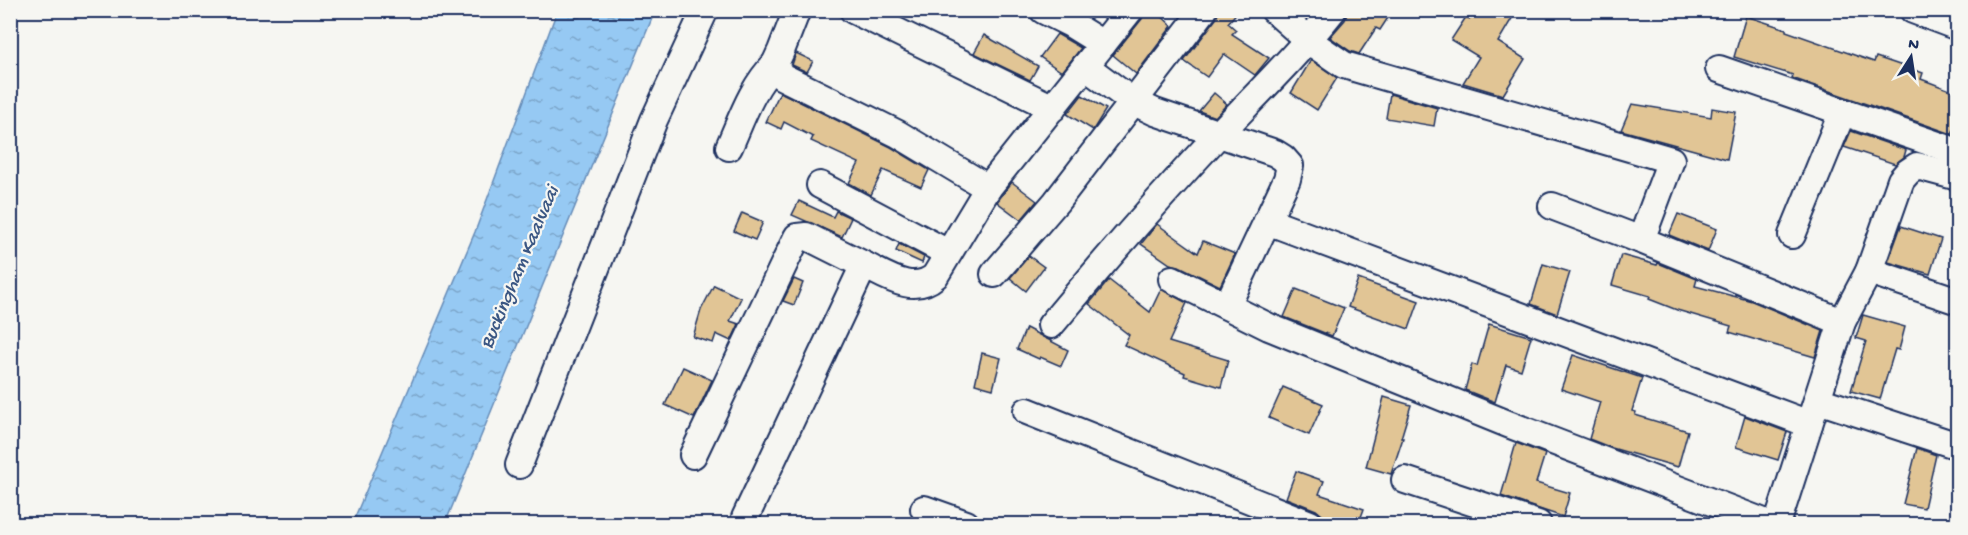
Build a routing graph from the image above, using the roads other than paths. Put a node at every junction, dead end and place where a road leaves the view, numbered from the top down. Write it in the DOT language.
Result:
graph roads {
  1 [pos="705,10"];
  2 [pos="797,10"];
  3 [pos="853,10"];
  4 [pos="1043,10"];
  5 [pos="1130,10"];
  6 [pos="1204,10"];
  7 [pos="1274,10"];
  8 [pos="1333,10"];
  9 [pos="1913,10"];
  10 [pos="1958,27"];
  11 [pos="1309,41"];
  12 [pos="1103,44"];
  13 [pos="775,64"];
  14 [pos="1085,66"];
  15 [pos="1719,69"];
  16 [pos="1132,101"];
  17 [pos="1053,108"];
  18 [pos="1842,113"];
  19 [pos="1220,133"];
  20 [pos="729,147"];
  21 [pos="1958,152"];
  22 [pos="1958,177"];
  23 [pos="820,185"];
  24 [pos="988,188"];
  25 [pos="1552,206"];
  26 [pos="1267,220"];
  27 [pos="1792,235"];
  28 [pos="1641,240"];
  29 [pos="948,253"];
  30 [pos="864,265"];
  31 [pos="1869,271"];
  32 [pos="994,274"];
  33 [pos="1172,279"];
  34 [pos="1958,301"];
  35 [pos="1227,306"];
  36 [pos="1842,322"];
  37 [pos="1051,325"];
  38 [pos="1818,400"];
  39 [pos="1027,411"];
  40 [pos="1809,424"];
  41 [pos="1958,446"];
  42 [pos="693,455"];
  43 [pos="519,465"];
  44 [pos="1405,480"];
  45 [pos="924,509"];
  46 [pos="745,518"];
  47 [pos="1277,519"];
  48 [pos="966,525"];
  49 [pos="1310,525"];
  50 [pos="1538,525"];
  51 [pos="1769,525"];
  52 [pos="1777,525"];
  1 -- 43 [label="street"];
  2 -- 13 [label="street"];
  3 -- 17 [label="street"];
  4 -- 12 [label="street"];
  5 -- 12 [label="street"];
  6 -- 16 [label="street"];
  7 -- 11 [label="street"];
  8 -- 11 [label="street"];
  9 -- 10 [label="street"];
  11 -- 19 [label="street"];
  11 -- 28 [label="street"];
  12 -- 14 [label="street"];
  13 -- 20 [label="street"];
  13 -- 24 [label="street"];
  14 -- 16 [label="street"];
  14 -- 17 [label="street"];
  15 -- 18 [label="street"];
  16 -- 19 [label="street"];
  16 -- 32 [label="street"];
  17 -- 24 [label="street"];
  18 -- 21 [label="street"];
  18 -- 27 [label="street"];
  19 -- 26 [label="street"];
  19 -- 37 [label="street"];
  22 -- 31 [label="street"];
  23 -- 29 [label="street"];
  24 -- 29 [label="street"];
  25 -- 28 [label="street"];
  26 -- 35 [label="street"];
  26 -- 40 [label="street"];
  28 -- 36 [label="street"];
  29 -- 30 [label="street"];
  30 -- 42 [label="street"];
  30 -- 46 [label="street"];
  31 -- 34 [label="street"];
  31 -- 36 [label="street"];
  33 -- 35 [label="street"];
  35 -- 51 [label="street"];
  36 -- 38 [label="street"];
  38 -- 40 [label="street"];
  38 -- 41 [label="street"];
  39 -- 47 [label="street"];
  40 -- 52 [label="street"];
  44 -- 50 [label="street"];
  45 -- 48 [label="street"];
  47 -- 49 [label="street"];
}
